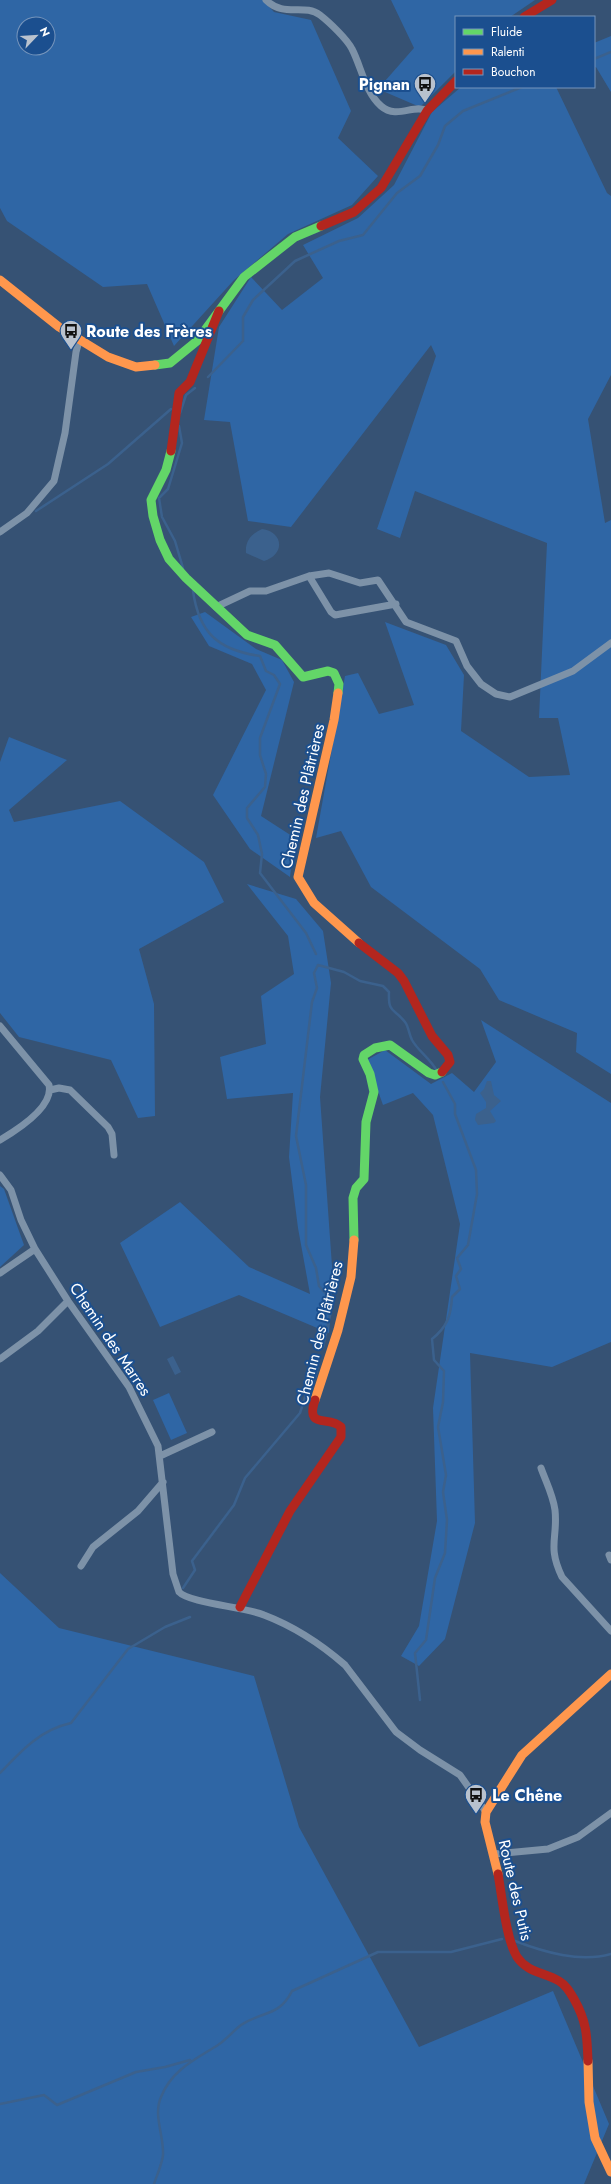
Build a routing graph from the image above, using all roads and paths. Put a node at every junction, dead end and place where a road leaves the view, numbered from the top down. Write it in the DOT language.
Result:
graph roads {
  1 [pos="266,0"];
  2 [pos="552,0"];
  3 [pos="526,16"];
  4 [pos="455,82"];
  5 [pos="427,111"];
  6 [pos="0,280"];
  7 [pos="218,312"];
  8 [pos="79,341"];
  9 [pos="0,532"];
  10 [pos="309,576"];
  11 [pos="396,604"];
  12 [pos="216,607"];
  13 [pos="611,643"];
  14 [pos="0,1026"];
  15 [pos="50,1090"];
  16 [pos="0,1140"];
  17 [pos="114,1155"];
  18 [pos="0,1175"];
  19 [pos="35,1249"];
  20 [pos="0,1273"];
  21 [pos="68,1301"];
  22 [pos="0,1359"];
  23 [pos="212,1432"];
  24 [pos="160,1456"];
  25 [pos="541,1468"];
  26 [pos="163,1482"];
  27 [pos="80,1566"];
  28 [pos="240,1607"];
  29 [pos="611,1632"];
  30 [pos="611,1674"];
  31 [pos="486,1812"];
  32 [pos="611,1812"];
  33 [pos="494,1854"];
  34 [pos="611,2172"];
  1 -- 5 [label="street"];
  2 -- 3 [label="street"];
  4 -- 5 [label="street"];
  5 -- 7 [label="street"];
  6 -- 8 [label="street"];
  7 -- 8 [label="street"];
  7 -- 12 [label="street, Chemin des Plâtrières"];
  8 -- 9 [label="street"];
  10 -- 11 [label="street"];
  10 -- 11 [label="street"];
  10 -- 12 [label="street"];
  11 -- 13 [label="street"];
  12 -- 28 [label="street, Chemin des Plâtrières"];
  14 -- 15 [label="street"];
  15 -- 16 [label="street"];
  15 -- 17 [label="street"];
  18 -- 19 [label="street, Chemin des Marres"];
  19 -- 20 [label="street"];
  19 -- 21 [label="street, Chemin des Marres"];
  21 -- 22 [label="street"];
  21 -- 24 [label="street, Chemin des Marres"];
  23 -- 24 [label="street"];
  24 -- 26 [label="street, Chemin des Marres"];
  25 -- 29 [label="street"];
  26 -- 27 [label="street"];
  26 -- 28 [label="street, Chemin des Marres"];
  28 -- 31 [label="street, Chemin des Marres"];
  30 -- 31 [label="street"];
  31 -- 33 [label="street, Route des Putis"];
  32 -- 33 [label="street"];
  33 -- 34 [label="street, Route des Putis"];
}
